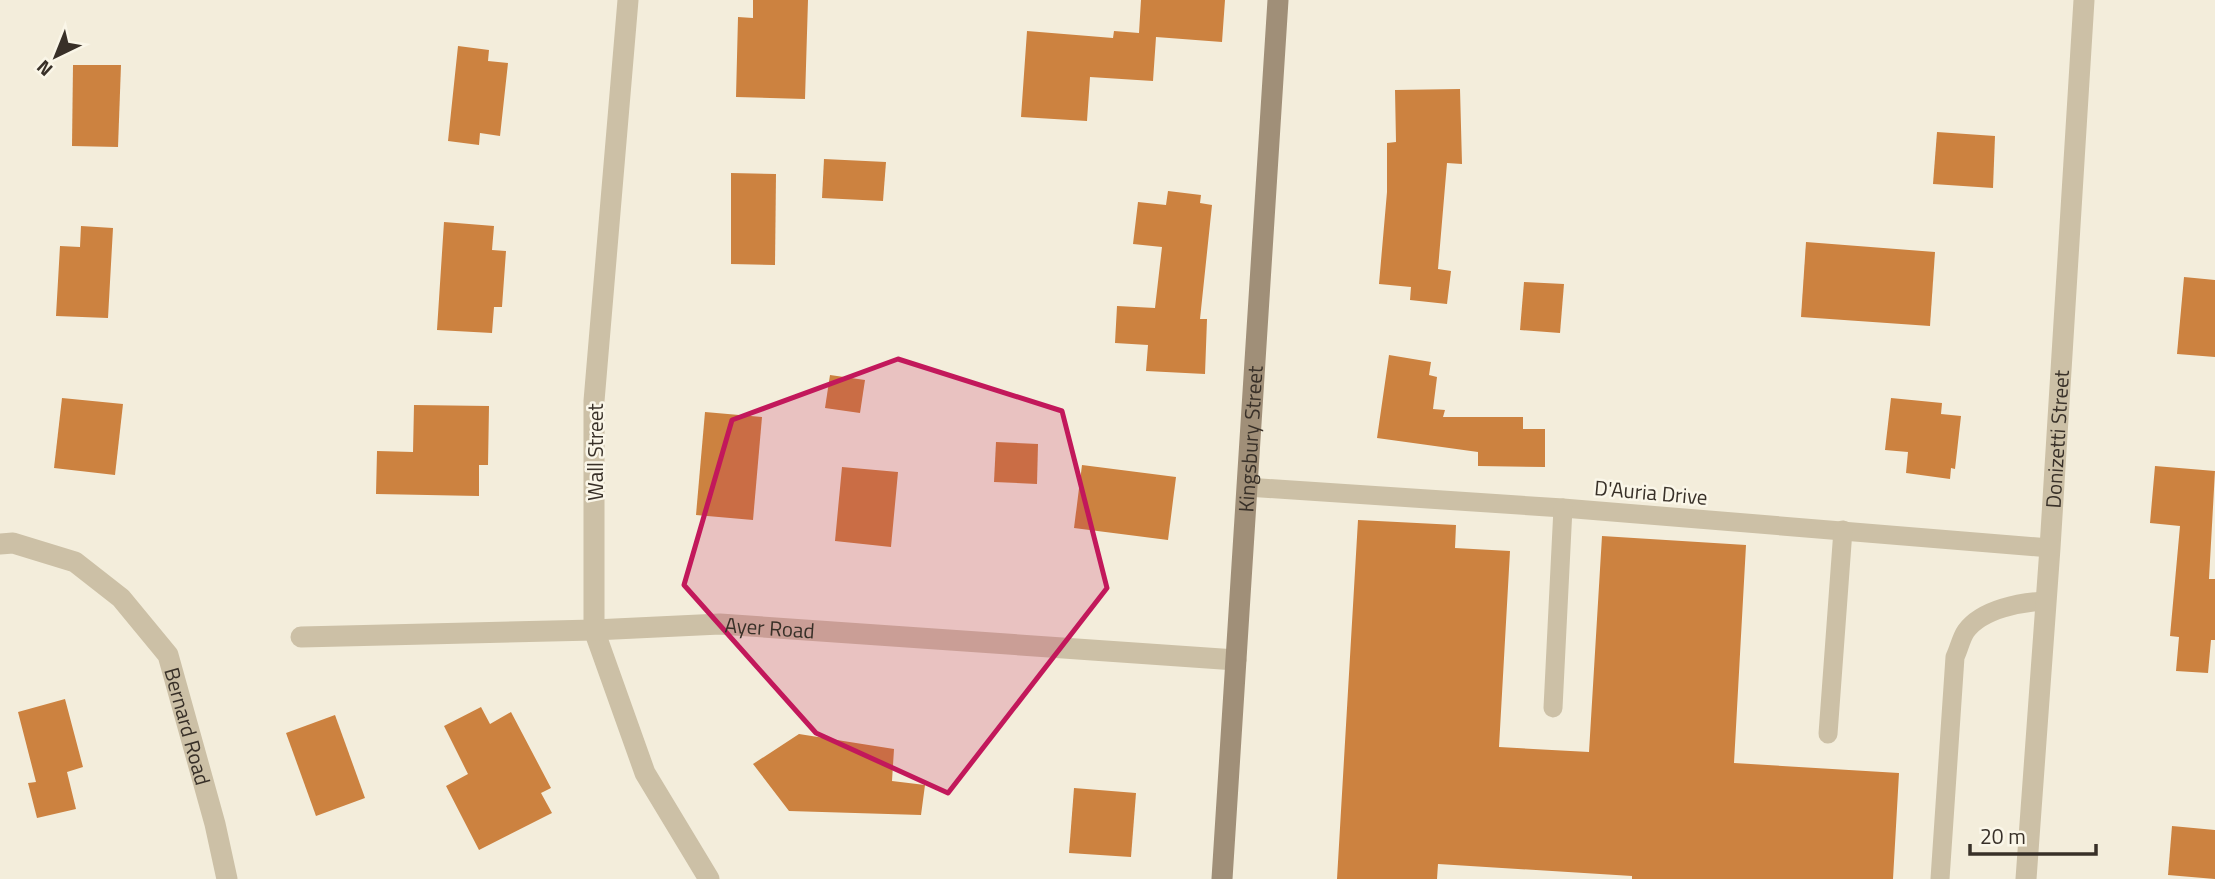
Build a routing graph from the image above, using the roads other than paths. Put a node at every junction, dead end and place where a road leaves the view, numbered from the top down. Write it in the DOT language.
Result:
graph roads {
  1 [pos="628,0"];
  2 [pos="1278,0"];
  3 [pos="2084,0"];
  4 [pos="1247,487"];
  5 [pos="1563,508"];
  6 [pos="1843,530"];
  7 [pos="0,544"];
  8 [pos="2050,548"];
  9 [pos="2046,600"];
  10 [pos="594,630"];
  11 [pos="301,637"];
  12 [pos="1236,660"];
  13 [pos="1553,708"];
  14 [pos="1828,734"];
  15 [pos="227,879"];
  16 [pos="709,879"];
  17 [pos="1222,879"];
  18 [pos="1940,879"];
  19 [pos="2026,879"];
  1 -- 10 [label="street, Wall Street"];
  2 -- 4 [label="main road, Kingsbury Street"];
  3 -- 8 [label="street, Donizetti Street"];
  4 -- 5 [label="lane, D'Auria Drive"];
  4 -- 12 [label="main road, Kingsbury Street"];
  5 -- 6 [label="lane, D'Auria Drive"];
  5 -- 13 [label="lane"];
  6 -- 8 [label="lane, D'Auria Drive"];
  6 -- 14 [label="lane"];
  7 -- 15 [label="street, Bernard Road"];
  8 -- 9 [label="street, Donizetti Street"];
  9 -- 18 [label="lane"];
  9 -- 19 [label="street, Donizetti Street"];
  10 -- 11 [label="street, Ayer Road"];
  10 -- 12 [label="street, Ayer Road"];
  10 -- 16 [label="street, Wall Street"];
  12 -- 17 [label="main road, Kingsbury Street"];
}
